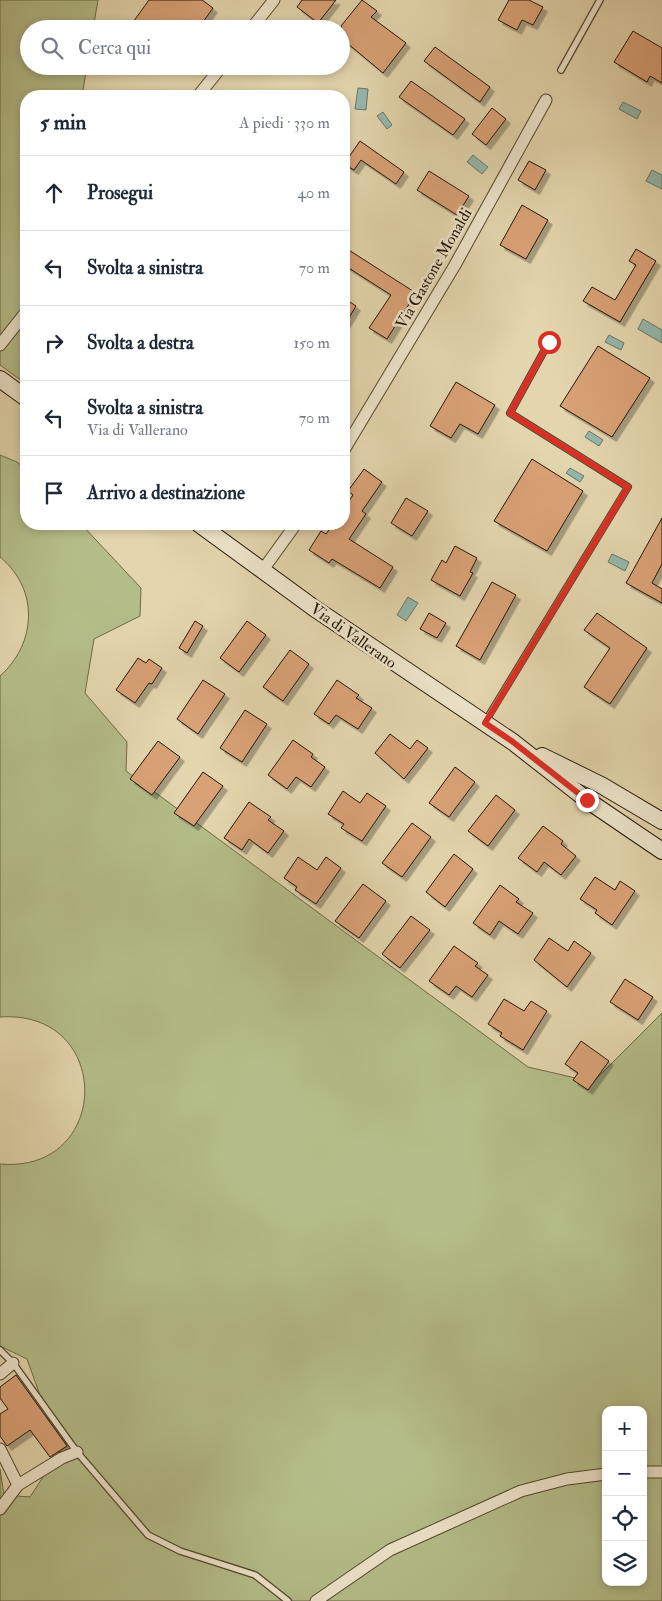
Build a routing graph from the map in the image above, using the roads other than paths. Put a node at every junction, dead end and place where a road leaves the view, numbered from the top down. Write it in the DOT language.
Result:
graph roads {
  1 [pos="274,0"];
  2 [pos="600,0"];
  3 [pos="259,20"];
  4 [pos="561,70"];
  5 [pos="215,75"];
  6 [pos="203,90"];
  7 [pos="546,100"];
  8 [pos="20,320"];
  9 [pos="549,342"];
  10 [pos="0,345"];
  11 [pos="0,379"];
  12 [pos="20,394"];
  13 [pos="350,440"];
  14 [pos="207,530"];
  15 [pos="292,530"];
  16 [pos="262,571"];
  17 [pos="485,723"];
  18 [pos="513,742"];
  19 [pos="662,821"];
  20 [pos="662,851"];
  21 [pos="0,1350"];
  22 [pos="13,1362"];
  23 [pos="0,1374"];
  24 [pos="0,1449"];
  25 [pos="77,1452"];
  26 [pos="647,1472"];
  27 [pos="662,1472"];
  28 [pos="602,1475"];
  29 [pos="18,1485"];
  30 [pos="0,1509"];
  31 [pos="288,1601"];
  32 [pos="316,1601"];
  1 -- 3 [label="street"];
  2 -- 4 [label="lane"];
  5 -- 6 [label="street"];
  7 -- 13 [label="street, Via Gastone Monaldi"];
  8 -- 10 [label="street"];
  9 -- 17 [label="lane"];
  11 -- 12 [label="street"];
  14 -- 16 [label="street, Via di Vallerano"];
  15 -- 16 [label="street"];
  16 -- 17 [label="street, Via di Vallerano"];
  17 -- 18 [label="street, Via di Vallerano"];
  18 -- 19 [label="street, Via di Vallerano"];
  18 -- 20 [label="street, Via di Vallerano"];
  21 -- 22 [label="lane"];
  22 -- 23 [label="street"];
  22 -- 25 [label="lane"];
  24 -- 29 [label="street"];
  25 -- 29 [label="street"];
  25 -- 31 [label="lane"];
  26 -- 27 [label="street"];
  28 -- 32 [label="street"];
  29 -- 30 [label="street"];
}
